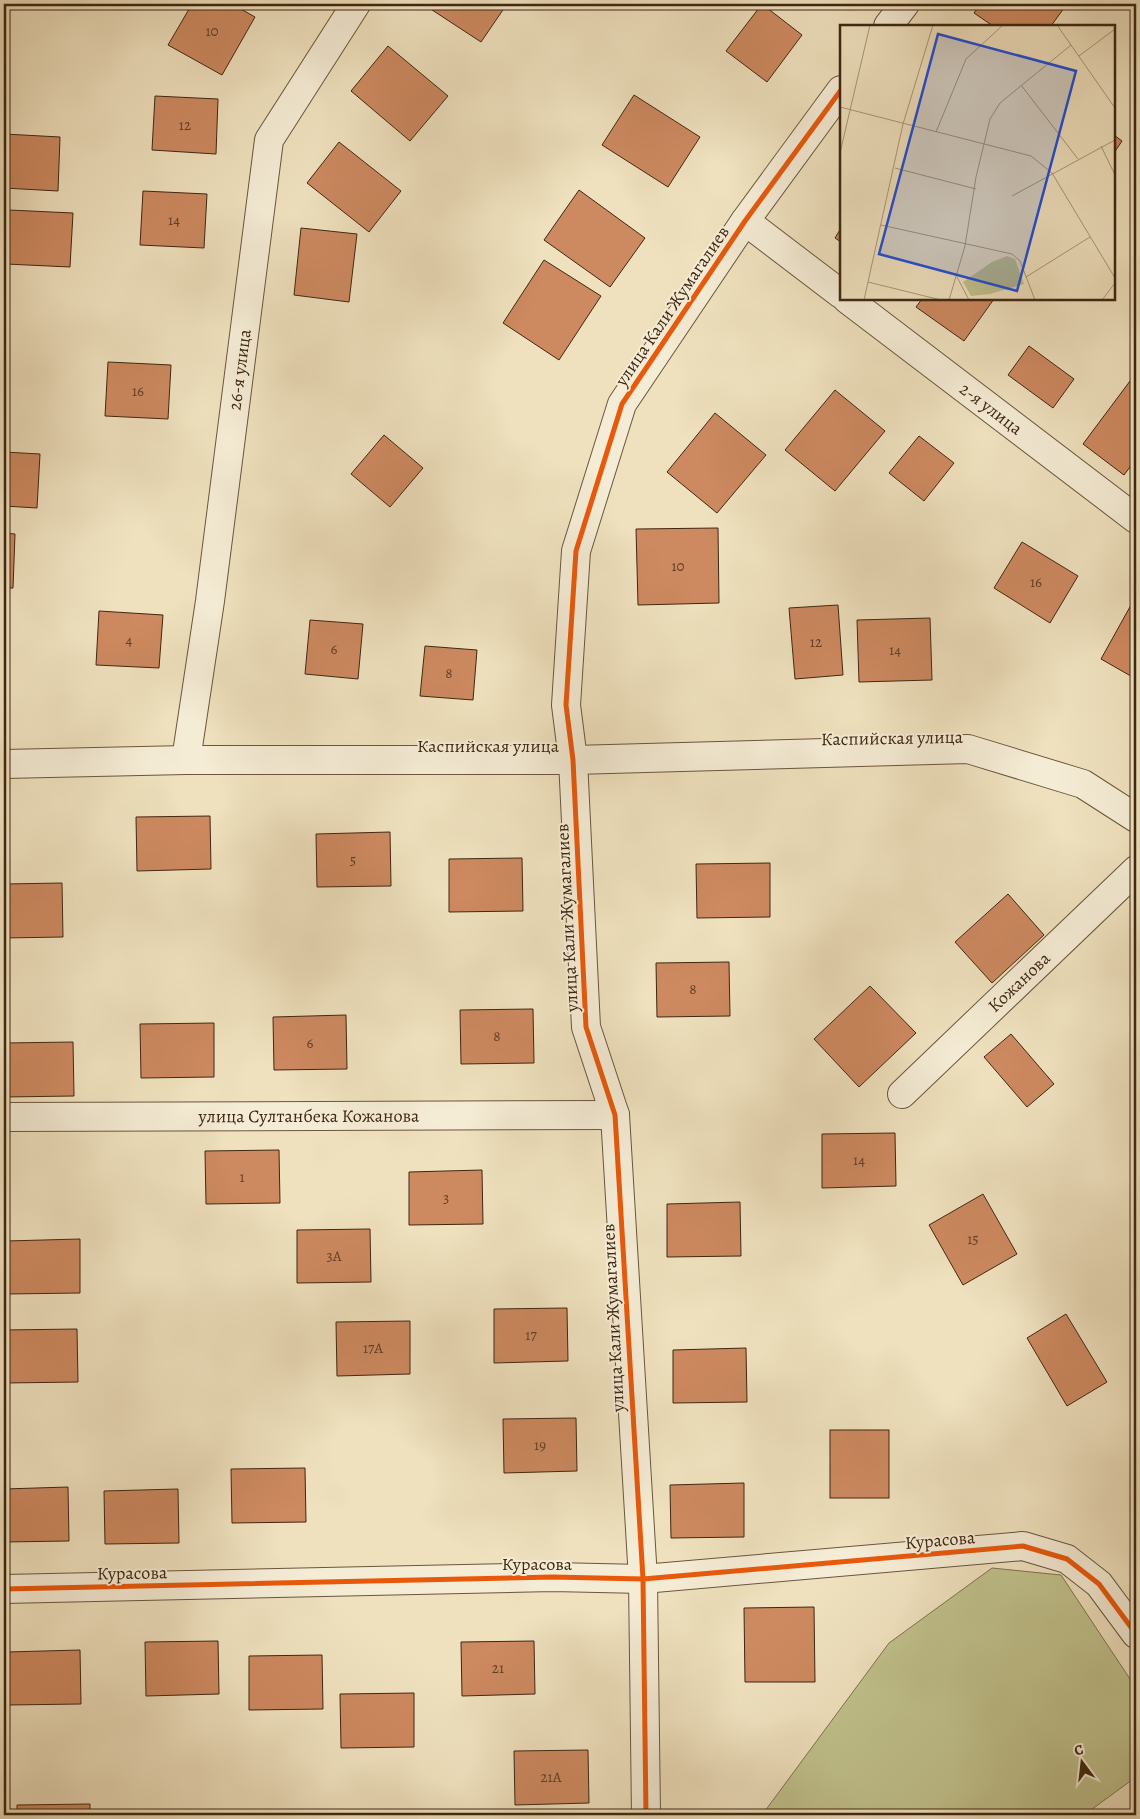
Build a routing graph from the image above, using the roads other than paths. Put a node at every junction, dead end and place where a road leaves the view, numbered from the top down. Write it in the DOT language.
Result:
graph roads {
  1 [pos="356,4"];
  2 [pos="904,4"];
  3 [pos="889,25"];
  4 [pos="840,91"];
  5 [pos="745,221"];
  6 [pos="840,293"];
  7 [pos="848,300"];
  8 [pos="1136,519"];
  9 [pos="186,760"];
  10 [pos="573,760"];
  11 [pos="4,764"];
  12 [pos="1136,818"];
  13 [pos="1136,870"];
  14 [pos="902,1094"];
  15 [pos="615,1114"];
  16 [pos="4,1117"];
  17 [pos="643,1579"];
  18 [pos="4,1590"];
  19 [pos="1136,1634"];
  20 [pos="646,1815"];
  1 -- 9 [label="street, 26-я улица"];
  2 -- 3 [label="street"];
  4 -- 5 [label="street, улица Кали Жумагалиев"];
  5 -- 6 [label="street"];
  5 -- 10 [label="street, улица Кали Жумагалиев"];
  7 -- 8 [label="street, 2-я улица"];
  9 -- 10 [label="street, Каспийская улица"];
  9 -- 11 [label="street, Каспийская улица"];
  10 -- 12 [label="street, Каспийская улица"];
  10 -- 15 [label="street, улица Кали Жумагалиев"];
  13 -- 14 [label="street, Кожанова"];
  15 -- 16 [label="street, улица Султанбека Кожанова"];
  15 -- 17 [label="street, улица Кали Жумагалиев"];
  17 -- 18 [label="street, Курасова"];
  17 -- 19 [label="street, Курасова"];
  17 -- 20 [label="street, улица Кали Жумагалиев"];
}
